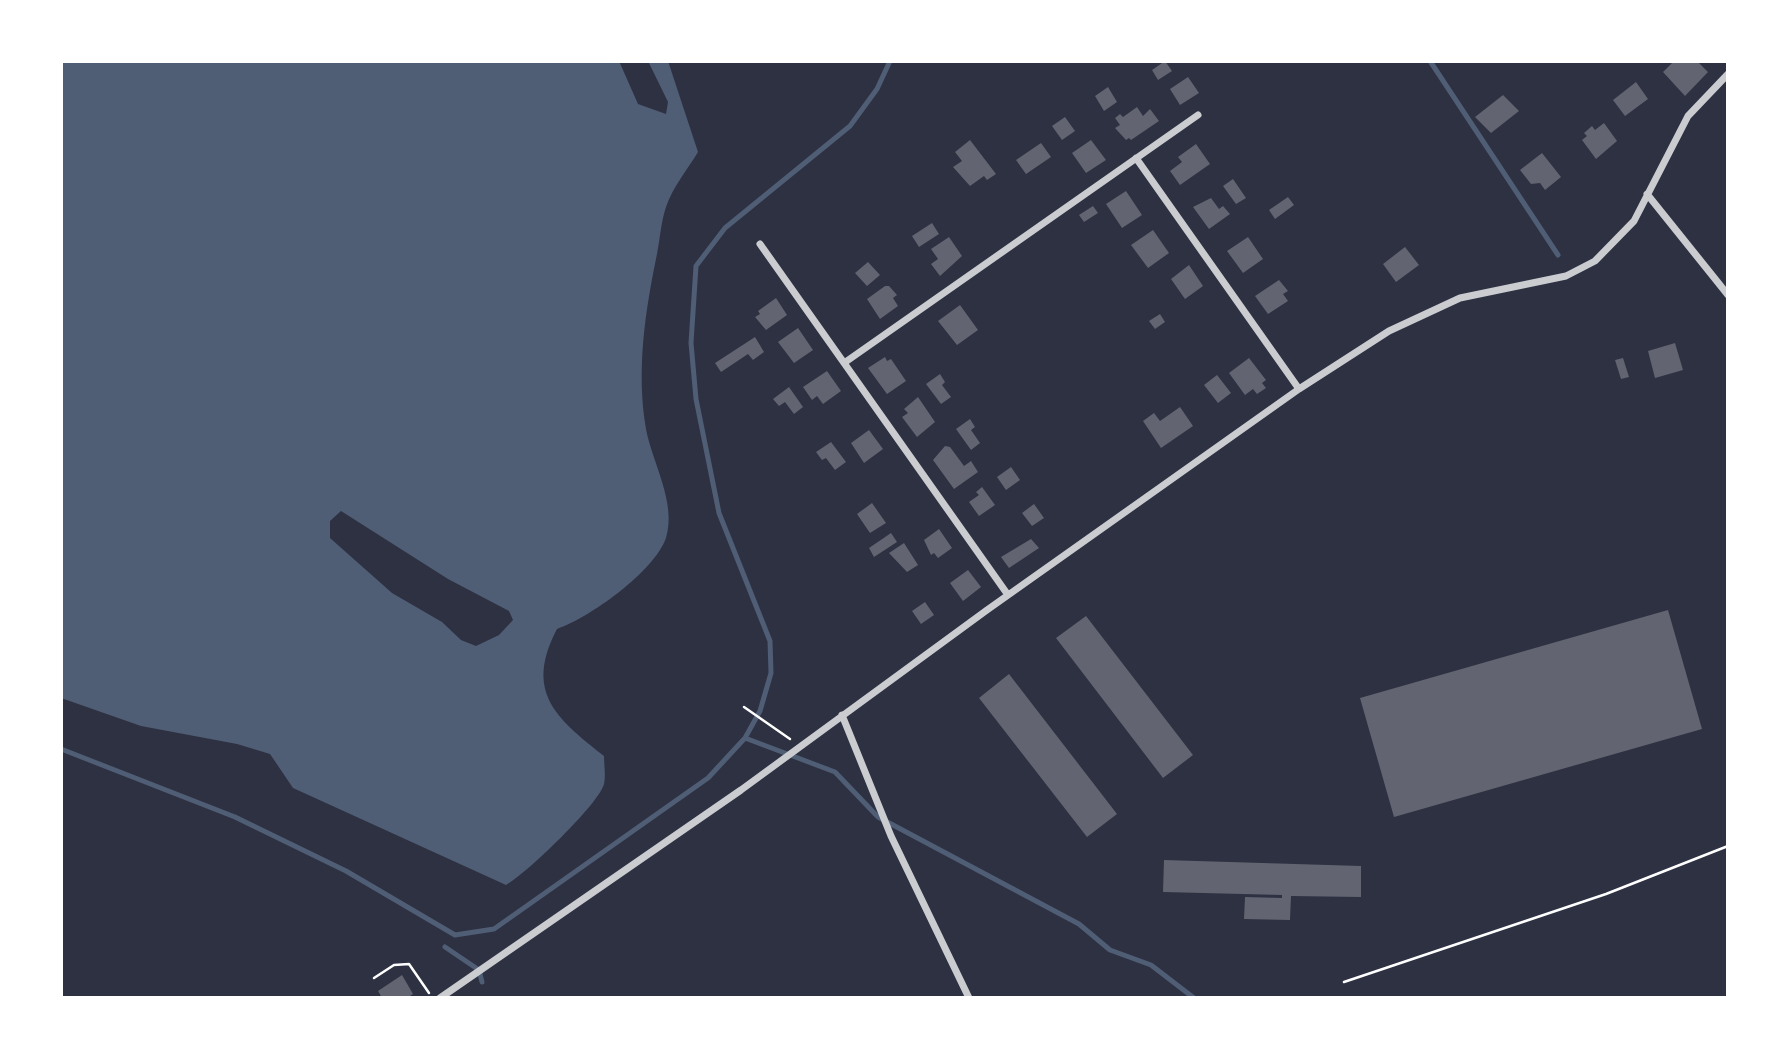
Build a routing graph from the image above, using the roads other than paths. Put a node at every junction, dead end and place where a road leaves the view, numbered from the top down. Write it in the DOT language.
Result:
graph roads {
  1 [pos="1728,74"];
  2 [pos="1198,115"];
  3 [pos="1136,158"];
  4 [pos="1647,194"];
  5 [pos="760,244"];
  6 [pos="1728,295"];
  7 [pos="844,363"];
  8 [pos="1299,389"];
  9 [pos="1008,595"];
  10 [pos="842,715"];
  11 [pos="440,998"];
  12 [pos="969,998"];
  1 -- 4 [label="street"];
  2 -- 3 [label="street"];
  3 -- 7 [label="street"];
  3 -- 8 [label="street"];
  4 -- 6 [label="street"];
  4 -- 8 [label="street"];
  5 -- 7 [label="street"];
  7 -- 9 [label="street"];
  8 -- 9 [label="street"];
  9 -- 10 [label="street"];
  10 -- 11 [label="street"];
  10 -- 12 [label="street"];
}
